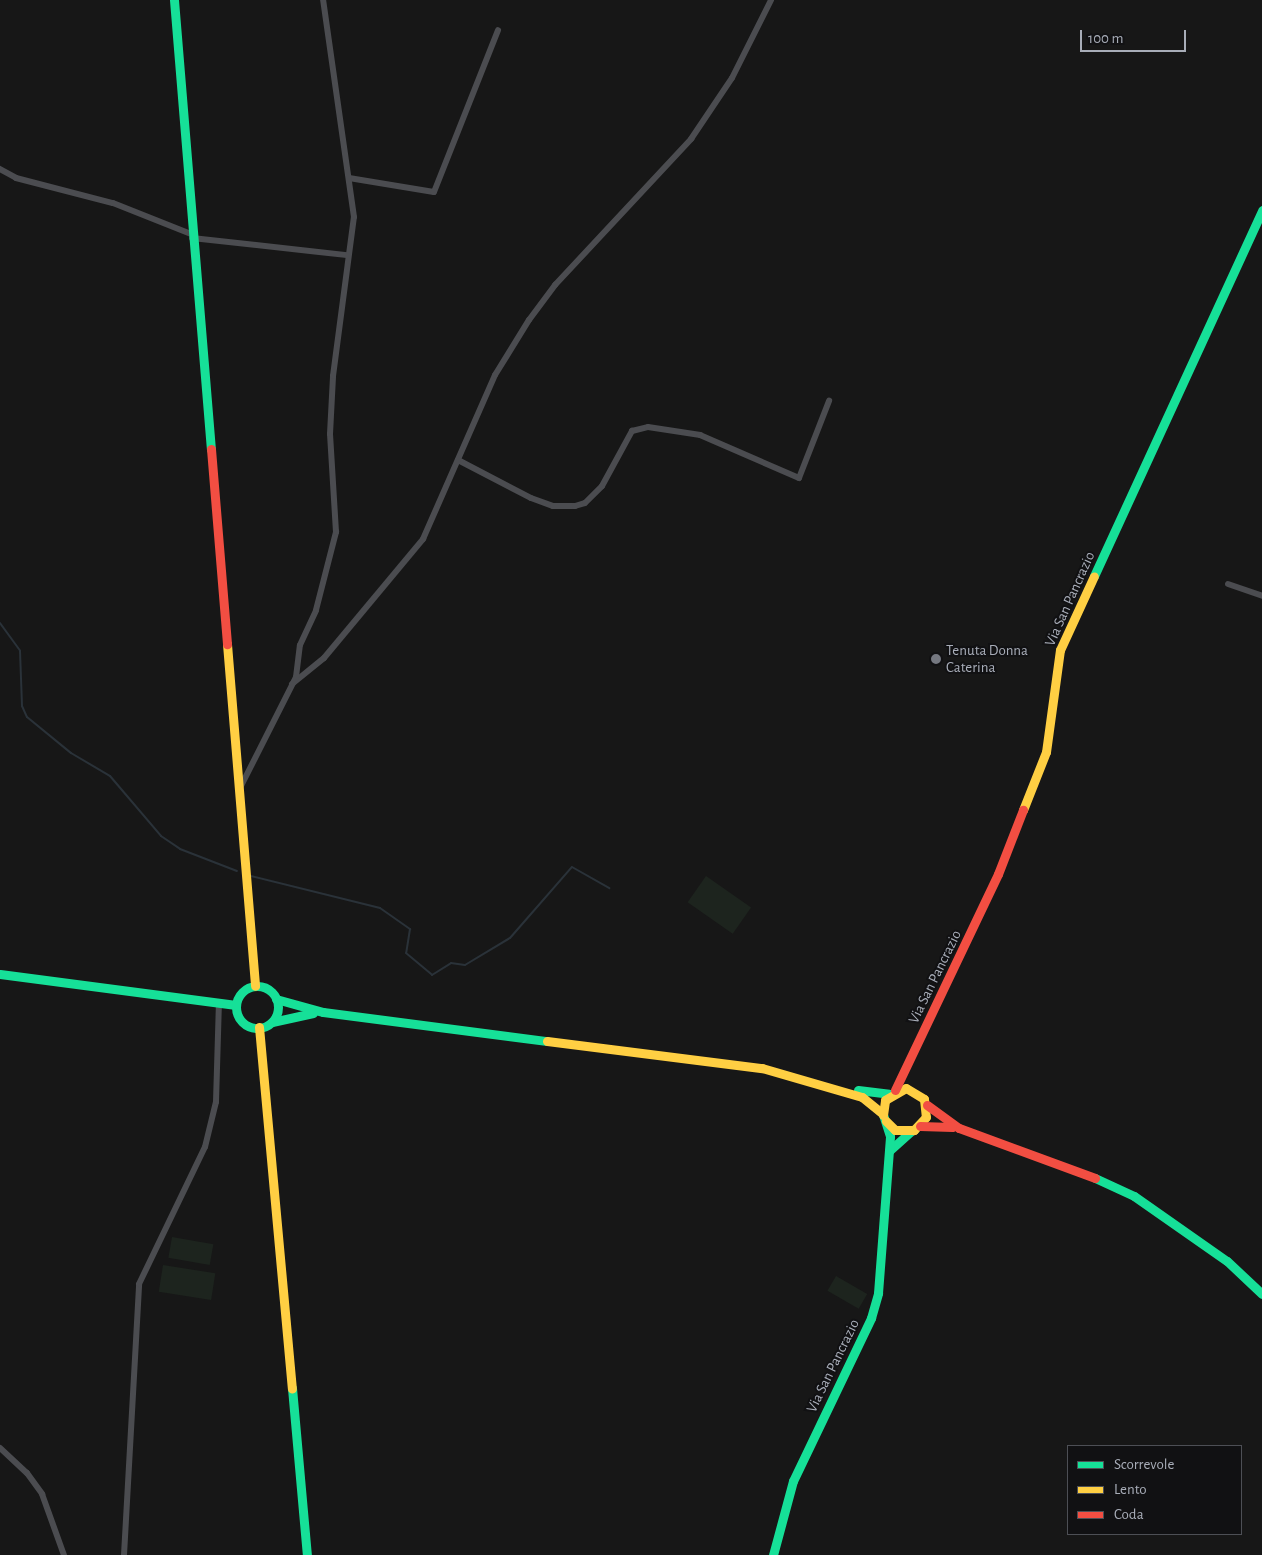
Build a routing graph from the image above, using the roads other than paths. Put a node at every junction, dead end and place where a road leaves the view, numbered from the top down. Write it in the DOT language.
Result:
graph roads {
  1 [pos="174,0"];
  2 [pos="323,0"];
  3 [pos="771,0"];
  4 [pos="498,30"];
  5 [pos="0,169"];
  6 [pos="349,178"];
  7 [pos="1262,210"];
  8 [pos="191,236"];
  9 [pos="347,255"];
  10 [pos="829,402"];
  11 [pos="458,460"];
  12 [pos="1228,584"];
  13 [pos="1262,596"];
  14 [pos="292,684"];
  15 [pos="238,791"];
  16 [pos="0,974"];
  17 [pos="255,986"];
  18 [pos="276,999"];
  19 [pos="219,1002"];
  20 [pos="236,1005"];
  21 [pos="323,1012"];
  22 [pos="271,1022"];
  23 [pos="259,1028"];
  24 [pos="908,1062"];
  25 [pos="841,1089"];
  26 [pos="911,1089"];
  27 [pos="892,1092"];
  28 [pos="926,1105"];
  29 [pos="884,1118"];
  30 [pos="959,1128"];
  31 [pos="916,1129"];
  32 [pos="889,1151"];
  33 [pos="1262,1294"];
  34 [pos="0,1448"];
  35 [pos="64,1555"];
  36 [pos="124,1555"];
  37 [pos="307,1555"];
  38 [pos="773,1555"];
  1 -- 8 [label="main road"];
  2 -- 6 [label="street"];
  3 -- 11 [label="street"];
  4 -- 6 [label="street"];
  5 -- 8 [label="street"];
  6 -- 9 [label="street"];
  7 -- 24 [label="main road, Via San Pancrazio"];
  8 -- 9 [label="street"];
  8 -- 15 [label="main road"];
  9 -- 14 [label="street"];
  10 -- 11 [label="street"];
  11 -- 14 [label="street"];
  12 -- 13 [label="street"];
  14 -- 15 [label="street"];
  15 -- 17 [label="main road"];
  16 -- 19 [label="main road"];
  17 -- 18 [label="main road"];
  17 -- 20 [label="main road"];
  18 -- 21 [label="main road"];
  18 -- 22 [label="main road"];
  19 -- 20 [label="main road"];
  19 -- 36 [label="street"];
  20 -- 23 [label="main road"];
  21 -- 22 [label="main road"];
  21 -- 25 [label="main road"];
  22 -- 23 [label="main road"];
  23 -- 37 [label="main road"];
  24 -- 26 [label="main road"];
  24 -- 27 [label="main road, Via San Pancrazio"];
  25 -- 27 [label="main road"];
  25 -- 29 [label="main road"];
  26 -- 27 [label="main road"];
  26 -- 28 [label="main road"];
  27 -- 29 [label="main road"];
  28 -- 30 [label="main road"];
  28 -- 31 [label="main road"];
  29 -- 31 [label="main road"];
  29 -- 32 [label="main road, Via San Pancrazio"];
  30 -- 31 [label="main road"];
  30 -- 33 [label="main road"];
  31 -- 32 [label="main road"];
  32 -- 38 [label="main road, Via San Pancrazio"];
  34 -- 35 [label="street"];
}
